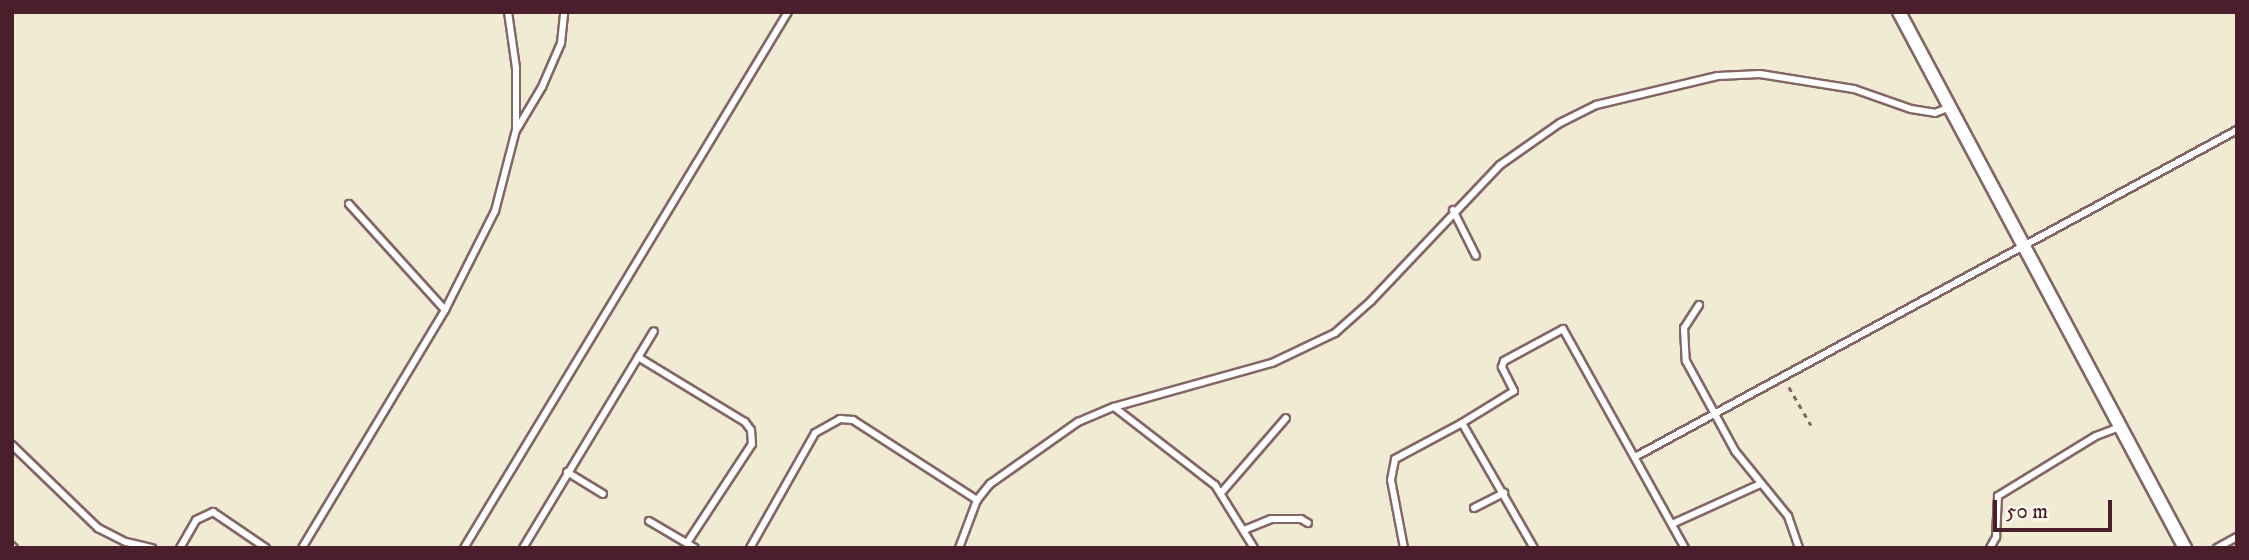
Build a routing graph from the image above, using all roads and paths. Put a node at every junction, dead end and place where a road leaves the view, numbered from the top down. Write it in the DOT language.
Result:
graph roads {
  1 [pos="508,12"];
  2 [pos="564,12"];
  3 [pos="788,12"];
  4 [pos="1899,12"];
  5 [pos="1950,107"];
  6 [pos="516,130"];
  7 [pos="2237,130"];
  8 [pos="349,204"];
  9 [pos="1453,210"];
  10 [pos="2024,246"];
  11 [pos="1476,256"];
  12 [pos="1699,305"];
  13 [pos="445,310"];
  14 [pos="654,331"];
  15 [pos="638,357"];
  16 [pos="1782,375"];
  17 [pos="1114,407"];
  18 [pos="1713,414"];
  19 [pos="1286,418"];
  20 [pos="1462,422"];
  21 [pos="1811,425"];
  22 [pos="2121,427"];
  23 [pos="12,445"];
  24 [pos="1635,457"];
  25 [pos="567,472"];
  26 [pos="1760,484"];
  27 [pos="1504,493"];
  28 [pos="603,494"];
  29 [pos="1221,494"];
  30 [pos="977,500"];
  31 [pos="1474,508"];
  32 [pos="649,521"];
  33 [pos="1308,523"];
  34 [pos="1672,524"];
  35 [pos="1244,530"];
  36 [pos="2237,537"];
  37 [pos="687,543"];
  38 [pos="1532,547"];
  39 [pos="152,548"];
  40 [pos="180,548"];
  41 [pos="267,548"];
  42 [pos="302,548"];
  43 [pos="464,548"];
  44 [pos="523,548"];
  45 [pos="695,548"];
  46 [pos="750,548"];
  47 [pos="959,548"];
  48 [pos="1254,548"];
  49 [pos="1404,548"];
  50 [pos="1685,548"];
  51 [pos="1799,548"];
  52 [pos="1990,548"];
  53 [pos="2185,548"];
  54 [pos="2217,548"];
  1 -- 6 [label="lane"];
  2 -- 6 [label="lane"];
  3 -- 43 [label="lane"];
  4 -- 5 [label="street"];
  5 -- 9 [label="lane"];
  5 -- 10 [label="street"];
  6 -- 13 [label="lane"];
  7 -- 10 [label="lane"];
  8 -- 13 [label="lane"];
  9 -- 11 [label="lane"];
  9 -- 17 [label="lane"];
  10 -- 16 [label="lane"];
  10 -- 22 [label="street"];
  12 -- 18 [label="lane"];
  13 -- 42 [label="lane"];
  14 -- 15 [label="lane"];
  15 -- 25 [label="lane"];
  15 -- 37 [label="lane"];
  16 -- 18 [label="lane"];
  16 -- 21 [label="path"];
  17 -- 29 [label="lane"];
  17 -- 30 [label="lane"];
  18 -- 24 [label="lane"];
  18 -- 26 [label="lane"];
  19 -- 29 [label="lane"];
  20 -- 24 [label="lane"];
  20 -- 27 [label="lane"];
  20 -- 49 [label="lane"];
  22 -- 52 [label="lane"];
  22 -- 53 [label="street"];
  23 -- 39 [label="lane"];
  24 -- 34 [label="lane"];
  25 -- 28 [label="lane"];
  25 -- 44 [label="lane"];
  26 -- 34 [label="lane"];
  26 -- 51 [label="lane"];
  27 -- 31 [label="lane"];
  27 -- 38 [label="lane"];
  29 -- 35 [label="lane"];
  30 -- 46 [label="lane"];
  30 -- 47 [label="lane"];
  32 -- 37 [label="lane"];
  33 -- 35 [label="lane"];
  34 -- 50 [label="lane"];
  35 -- 48 [label="lane"];
  36 -- 54 [label="lane"];
  37 -- 45 [label="lane"];
  40 -- 41 [label="lane"];
}
